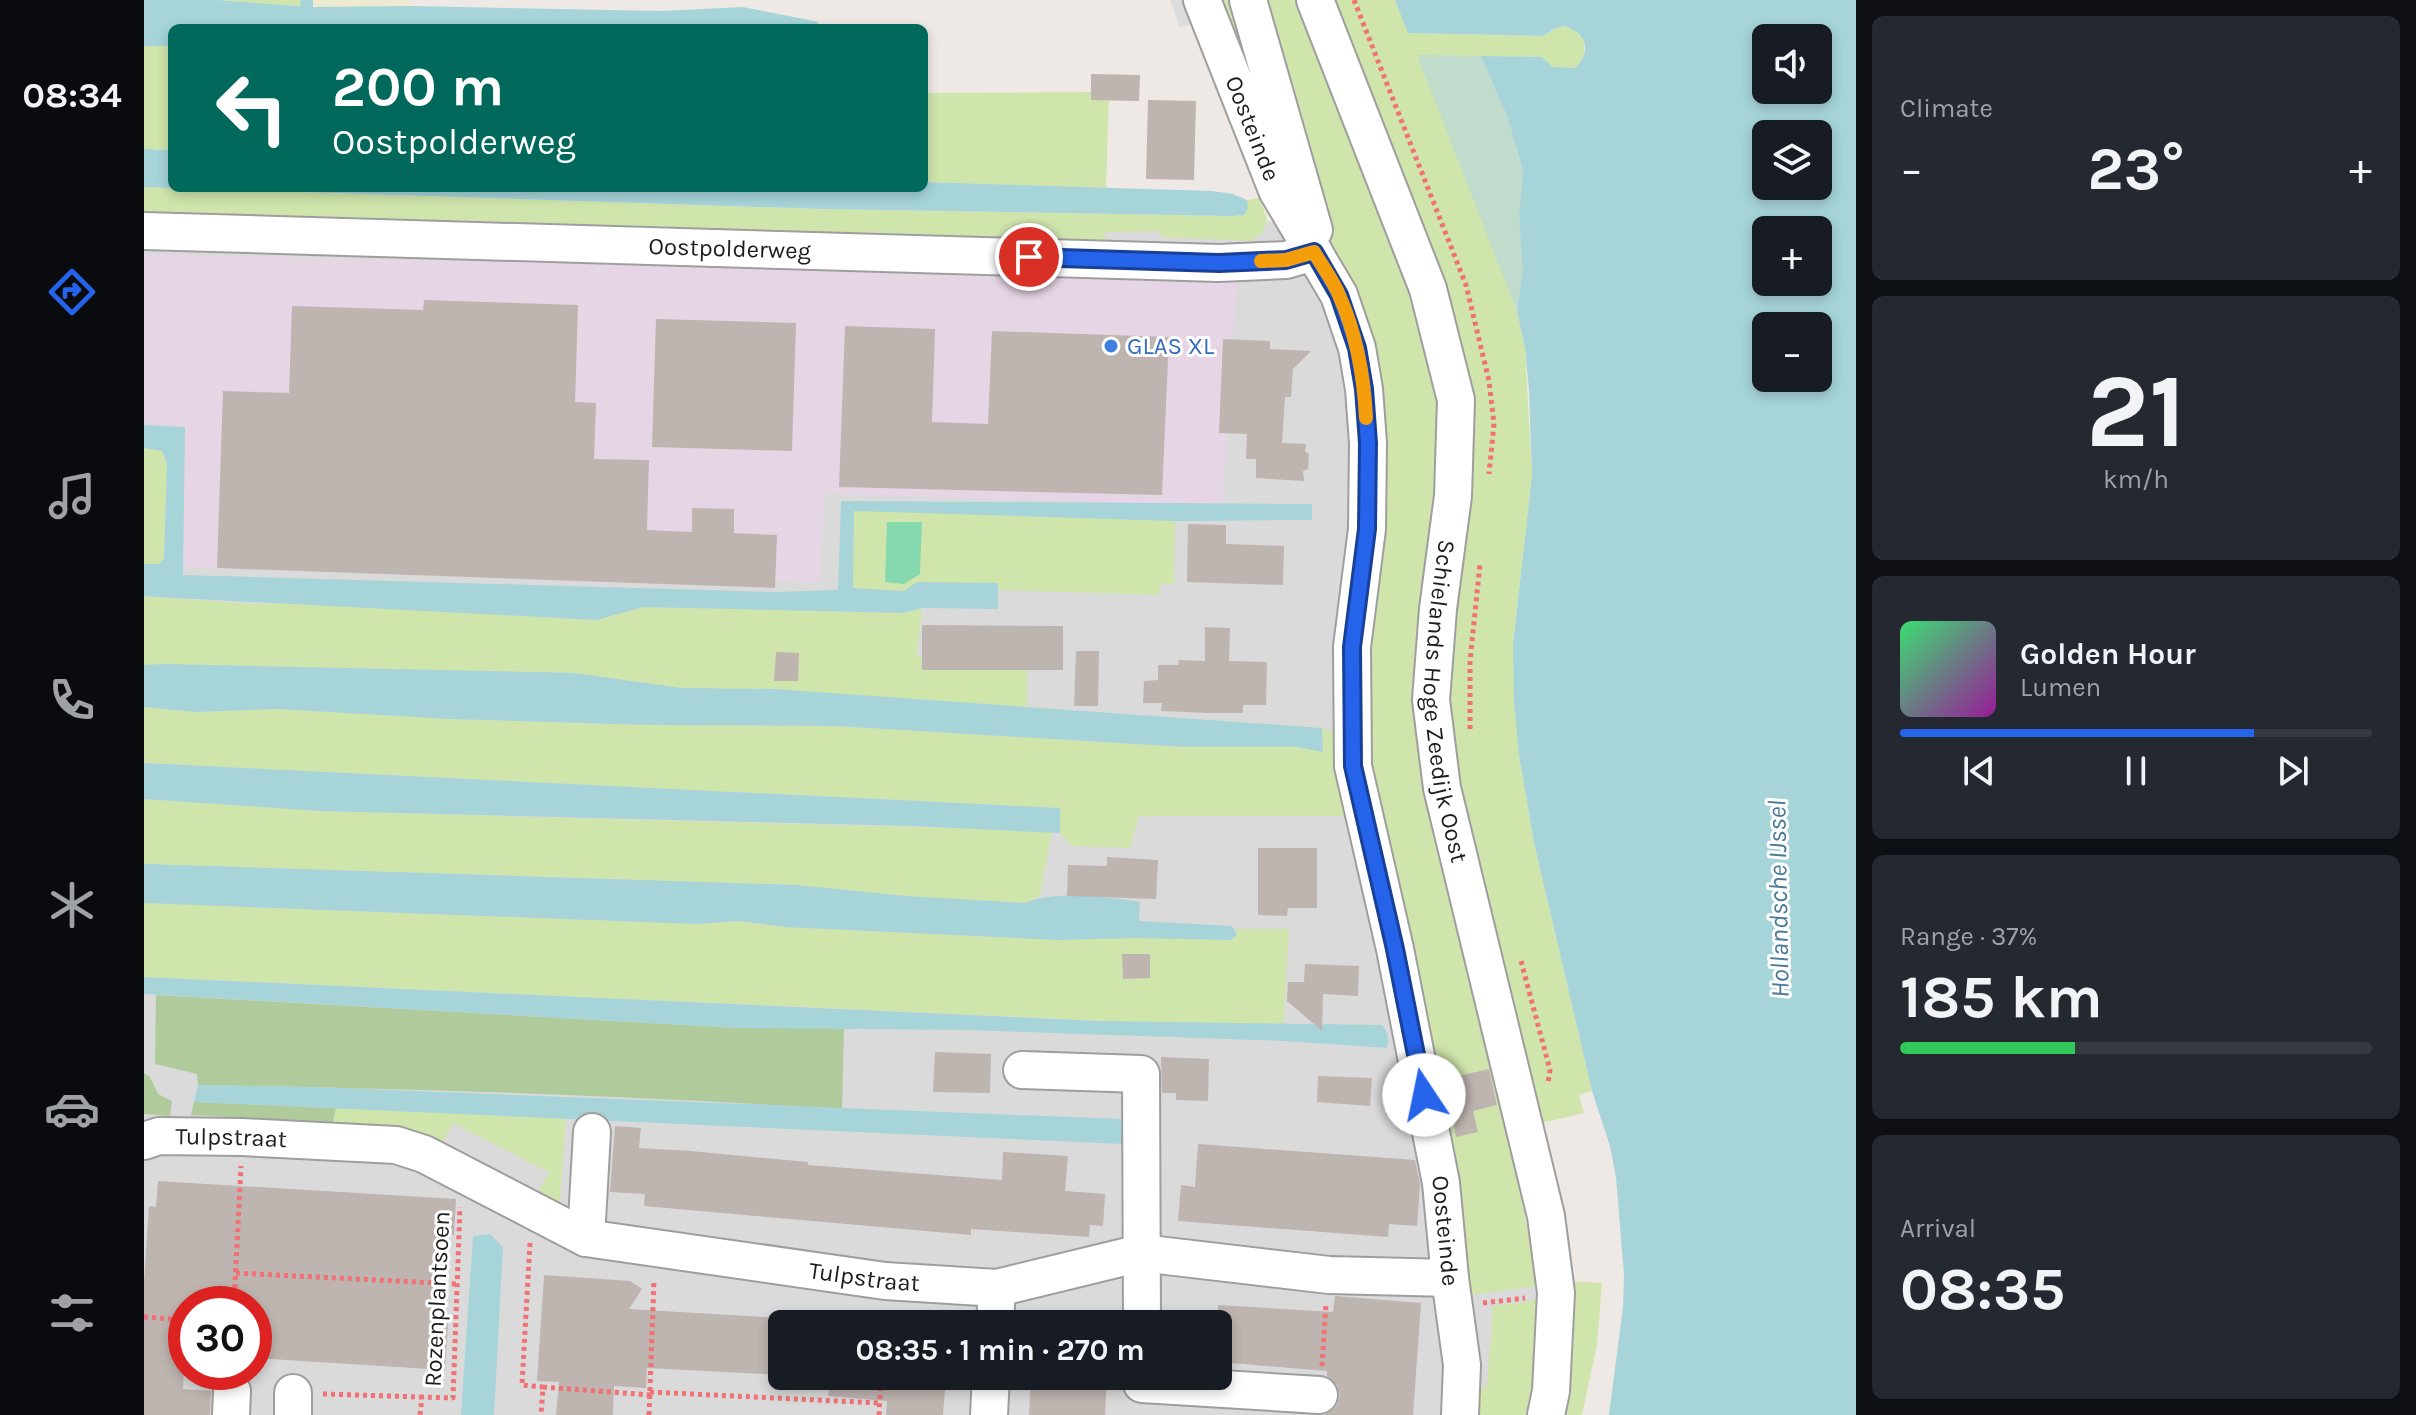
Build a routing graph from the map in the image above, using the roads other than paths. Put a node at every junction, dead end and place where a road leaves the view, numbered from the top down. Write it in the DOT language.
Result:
graph roads {
  1 [pos="1202,0"];
  2 [pos="1248,0"];
  3 [pos="1315,0"];
  4 [pos="144,231"];
  5 [pos="1314,252"];
  6 [pos="1022,1070"];
  7 [pos="592,1132"];
  8 [pos="144,1141"];
  9 [pos="586,1238"];
  10 [pos="1141,1253"];
  11 [pos="1450,1278"];
  12 [pos="997,1288"];
  13 [pos="996,1310"];
  14 [pos="1142,1310"];
  15 [pos="990,1390"];
  16 [pos="1232,1390"];
  17 [pos="1319,1395"];
  18 [pos="989,1415"];
  19 [pos="1460,1415"];
  20 [pos="1546,1415"];
  1 -- 5 [label="street, Oosteinde"];
  2 -- 5 [label="street, Oosteinde"];
  3 -- 20 [label="street, Schielands Hoge Zeedijk Oost"];
  4 -- 5 [label="street, Oostpolderweg"];
  5 -- 11 [label="street, Oosteinde"];
  6 -- 10 [label="street"];
  7 -- 9 [label="street"];
  8 -- 9 [label="street, Tulpstraat"];
  9 -- 12 [label="street, Tulpstraat"];
  10 -- 11 [label="street, Tulpstraat"];
  10 -- 12 [label="street, Tulpstraat"];
  10 -- 14 [label="street"];
  11 -- 19 [label="street, Oosteinde"];
  12 -- 13 [label="street"];
  15 -- 18 [label="street"];
  16 -- 17 [label="street"];
}
